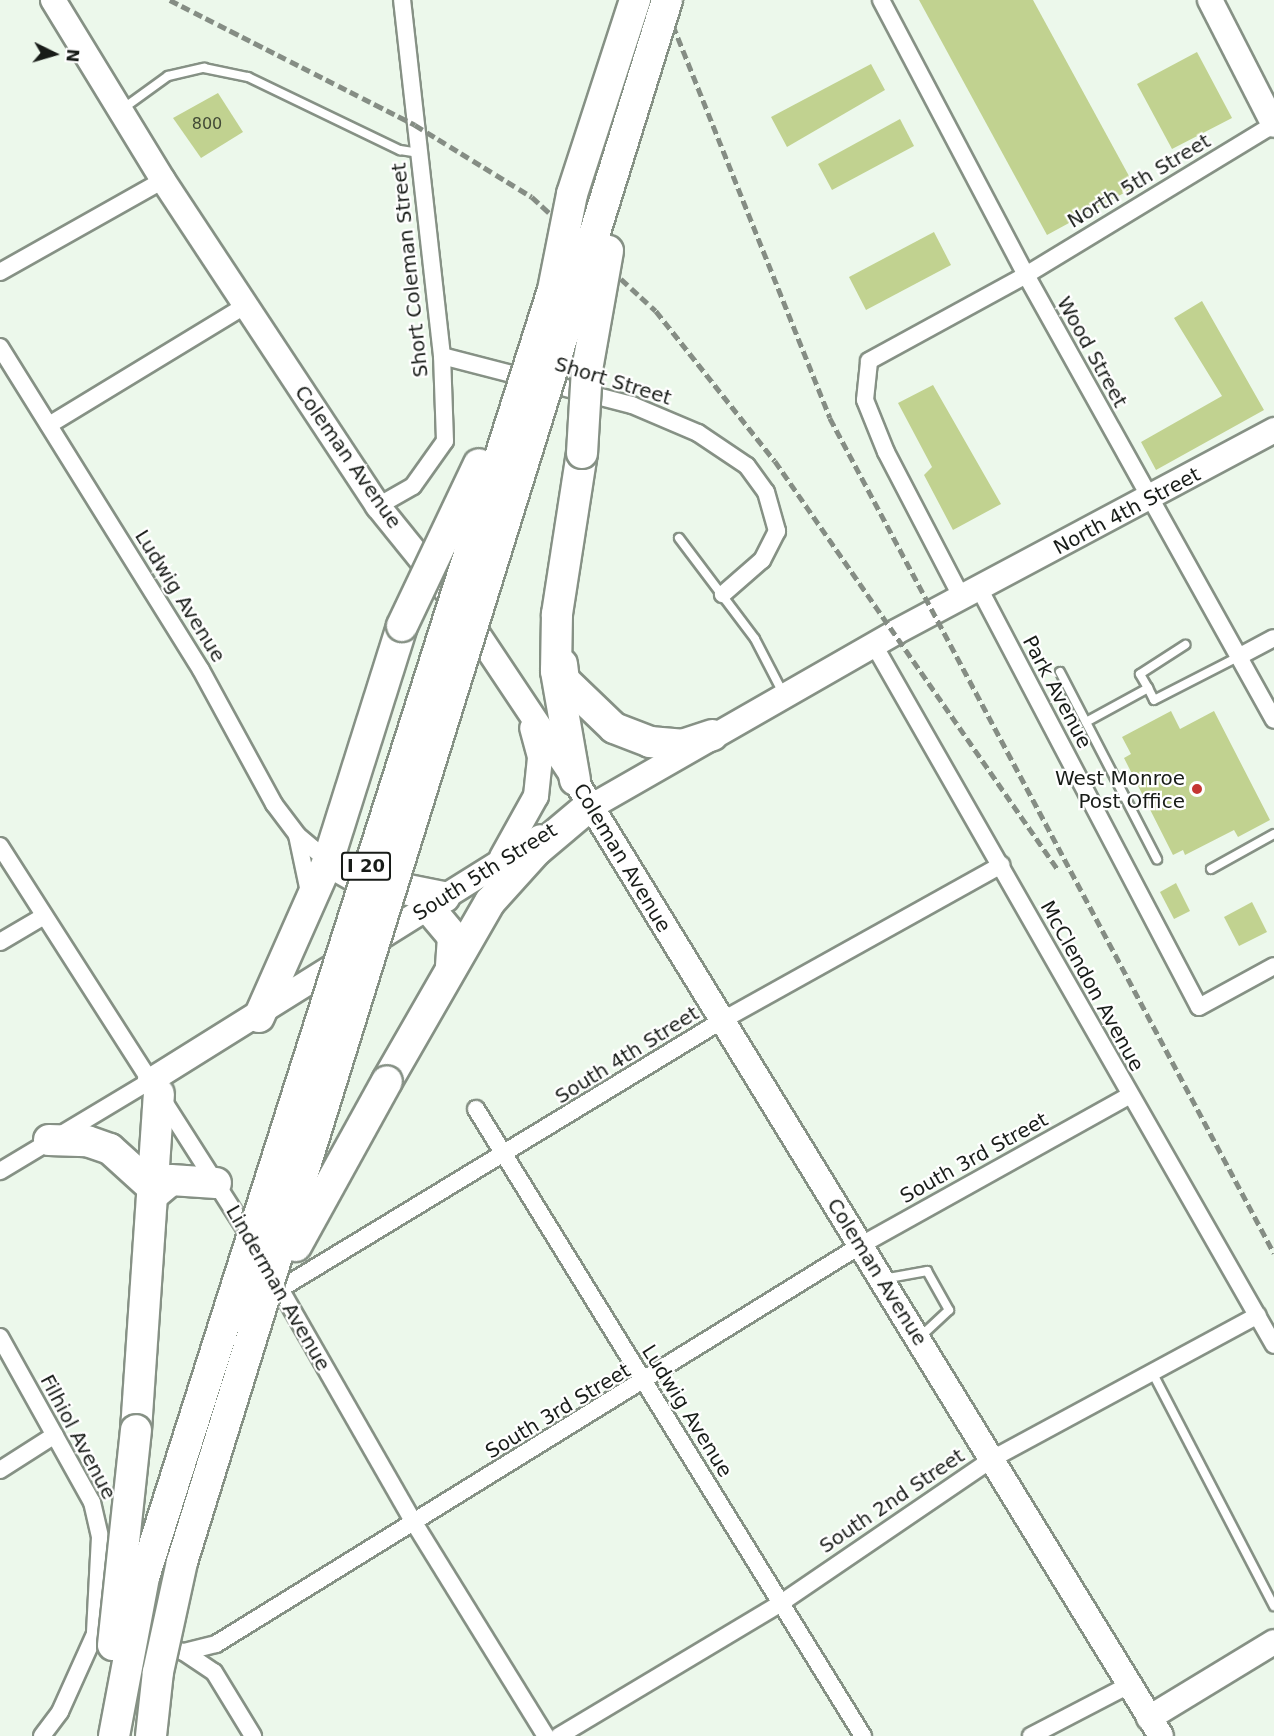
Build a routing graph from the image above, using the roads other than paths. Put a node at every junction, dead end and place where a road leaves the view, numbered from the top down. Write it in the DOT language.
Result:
graph roads {
  1 [pos="53,0"];
  2 [pos="402,0"];
  3 [pos="635,0"];
  4 [pos="667,0"];
  5 [pos="881,0"];
  6 [pos="1210,0"];
  7 [pos="120,111"];
  8 [pos="631,118"];
  9 [pos="1274,125"];
  10 [pos="418,153"];
  11 [pos="163,180"];
  12 [pos="0,272"];
  13 [pos="1026,275"];
  14 [pos="553,290"];
  15 [pos="245,306"];
  16 [pos="0,347"];
  17 [pos="442,356"];
  18 [pos="49,424"];
  19 [pos="1274,430"];
  20 [pos="1149,501"];
  21 [pos="378,506"];
  22 [pos="679,538"];
  23 [pos="970,593"];
  24 [pos="723,594"];
  25 [pos="557,614"];
  26 [pos="1274,638"];
  27 [pos="874,645"];
  28 [pos="1185,645"];
  29 [pos="1240,656"];
  30 [pos="1060,672"];
  31 [pos="1148,688"];
  32 [pos="784,695"];
  33 [pos="527,708"];
  34 [pos="1274,720"];
  35 [pos="1086,722"];
  36 [pos="712,735"];
  37 [pos="574,780"];
  38 [pos="588,807"];
  39 [pos="1274,834"];
  40 [pos="297,835"];
  41 [pos="0,846"];
  42 [pos="1157,859"];
  43 [pos="328,861"];
  44 [pos="498,863"];
  45 [pos="1001,865"];
  46 [pos="1211,869"];
  47 [pos="436,902"];
  48 [pos="310,907"];
  49 [pos="44,916"];
  50 [pos="0,942"];
  51 [pos="1274,966"];
  52 [pos="451,967"];
  53 [pos="259,1017"];
  54 [pos="721,1021"];
  55 [pos="154,1088"];
  56 [pos="1129,1096"];
  57 [pos="476,1108"];
  58 [pos="49,1140"];
  59 [pos="505,1156"];
  60 [pos="0,1171"];
  61 [pos="216,1183"];
  62 [pos="153,1191"];
  63 [pos="861,1245"];
  64 [pos="881,1279"];
  65 [pos="280,1289"];
  66 [pos="1258,1315"];
  67 [pos="0,1337"];
  68 [pos="918,1338"];
  69 [pos="1274,1345"];
  70 [pos="1152,1372"];
  71 [pos="239,1375"];
  72 [pos="645,1383"];
  73 [pos="55,1435"];
  74 [pos="992,1459"];
  75 [pos="0,1470"];
  76 [pos="413,1521"];
  77 [pos="781,1603"];
  78 [pos="1274,1606"];
  79 [pos="95,1634"];
  80 [pos="1274,1642"];
  81 [pos="184,1652"];
  82 [pos="1131,1684"];
  83 [pos="1155,1727"];
  84 [pos="42,1736"];
  85 [pos="106,1736"];
  86 [pos="114,1736"];
  87 [pos="151,1736"];
  88 [pos="253,1736"];
  89 [pos="546,1736"];
  90 [pos="559,1736"];
  91 [pos="863,1736"];
  92 [pos="1031,1736"];
  1 -- 7 [label="street, Coleman Avenue"];
  2 -- 10 [label="street, Short Coleman Street"];
  3 -- 14 [label="highway, I 20, bridge"];
  4 -- 8 [label="highway, I 20, bridge"];
  5 -- 13 [label="street, Wood Street"];
  6 -- 9 [label="street"];
  7 -- 10 [label="lane"];
  7 -- 11 [label="street, Coleman Avenue"];
  8 -- 25 [label="highway, bridge"];
  8 -- 71 [label="highway, I 20, bridge"];
  9 -- 13 [label="street, North 5th Street"];
  10 -- 17 [label="street, Short Coleman Street"];
  11 -- 12 [label="street"];
  11 -- 15 [label="street, Coleman Avenue"];
  13 -- 20 [label="street, Wood Street"];
  13 -- 23 [label="street, North 5th Street"];
  14 -- 43 [label="highway, bridge"];
  14 -- 86 [label="highway, I 20, bridge"];
  15 -- 18 [label="street"];
  15 -- 21 [label="street, Coleman Avenue"];
  16 -- 18 [label="street, Ludwig Avenue"];
  17 -- 21 [label="street, Short Coleman Street"];
  17 -- 24 [label="street, Short Street"];
  18 -- 40 [label="street, Ludwig Avenue"];
  19 -- 20 [label="street, North 4th Street"];
  20 -- 23 [label="street, North 4th Street"];
  20 -- 29 [label="street, Wood Street"];
  21 -- 33 [label="street, Coleman Avenue"];
  22 -- 24 [label="lane"];
  23 -- 27 [label="street, South 5th Street"];
  23 -- 51 [label="street, Park Avenue"];
  24 -- 32 [label="lane"];
  25 -- 36 [label="highway"];
  25 -- 37 [label="highway"];
  26 -- 29 [label="street"];
  27 -- 32 [label="street, South 5th Street"];
  27 -- 45 [label="street, McClendon Avenue"];
  28 -- 31 [label="lane"];
  29 -- 31 [label="lane"];
  29 -- 34 [label="street, Wood Street"];
  30 -- 35 [label="lane"];
  31 -- 35 [label="lane"];
  32 -- 36 [label="street, South 5th Street"];
  33 -- 37 [label="street, Coleman Avenue"];
  33 -- 44 [label="street"];
  35 -- 42 [label="lane"];
  36 -- 38 [label="street, South 5th Street"];
  37 -- 38 [label="street, Coleman Avenue"];
  38 -- 44 [label="street, South 5th Street"];
  38 -- 52 [label="highway"];
  38 -- 54 [label="street, Coleman Avenue"];
  39 -- 46 [label="lane"];
  40 -- 43 [label="street, Ludwig Avenue"];
  40 -- 48 [label="street"];
  41 -- 49 [label="street, Linderman Avenue"];
  43 -- 47 [label="highway"];
  43 -- 48 [label="highway"];
  44 -- 47 [label="street, South 5th Street"];
  45 -- 54 [label="street, South 4th Street"];
  45 -- 56 [label="street, McClendon Avenue"];
  47 -- 52 [label="highway"];
  47 -- 53 [label="street, South 5th Street"];
  48 -- 53 [label="highway"];
  49 -- 50 [label="street"];
  49 -- 55 [label="street, Linderman Avenue"];
  52 -- 71 [label="highway, bridge"];
  53 -- 55 [label="street, South 5th Street"];
  54 -- 59 [label="street, South 4th Street"];
  54 -- 63 [label="street, Coleman Avenue"];
  55 -- 58 [label="street, South 5th Street"];
  55 -- 61 [label="street, Linderman Avenue"];
  55 -- 62 [label="highway"];
  56 -- 63 [label="street, South 3rd Street"];
  56 -- 66 [label="street, McClendon Avenue"];
  57 -- 59 [label="street, Ludwig Avenue"];
  58 -- 60 [label="street, South 5th Street"];
  58 -- 62 [label="highway"];
  59 -- 65 [label="street, South 4th Street"];
  59 -- 72 [label="street, Ludwig Avenue"];
  61 -- 62 [label="highway"];
  61 -- 65 [label="street, Linderman Avenue"];
  62 -- 85 [label="highway, bridge"];
  63 -- 64 [label="street, Coleman Avenue"];
  63 -- 72 [label="street, South 3rd Street"];
  64 -- 68 [label="street, Coleman Avenue"];
  64 -- 68 [label="lane"];
  65 -- 76 [label="street, Linderman Avenue"];
  66 -- 69 [label="street, McClendon Avenue"];
  66 -- 70 [label="street, South 2nd Street"];
  67 -- 73 [label="street, Filhiol Avenue"];
  68 -- 74 [label="street, Coleman Avenue"];
  70 -- 74 [label="street, South 2nd Street"];
  70 -- 78 [label="lane"];
  71 -- 87 [label="highway, I 20, bridge"];
  72 -- 76 [label="street, South 3rd Street"];
  72 -- 77 [label="street, Ludwig Avenue"];
  73 -- 75 [label="street"];
  73 -- 79 [label="street, Filhiol Avenue"];
  74 -- 77 [label="street, South 2nd Street"];
  74 -- 82 [label="street, Coleman Avenue"];
  76 -- 81 [label="street, South 3rd Street"];
  76 -- 89 [label="street, Linderman Avenue"];
  77 -- 90 [label="street, South 2nd Street"];
  77 -- 91 [label="street, Ludwig Avenue"];
  79 -- 81 [label="street, South 3rd Street"];
  79 -- 84 [label="street"];
  80 -- 83 [label="street"];
  81 -- 88 [label="street"];
  82 -- 83 [label="street, Coleman Avenue"];
  82 -- 92 [label="street"];
}
